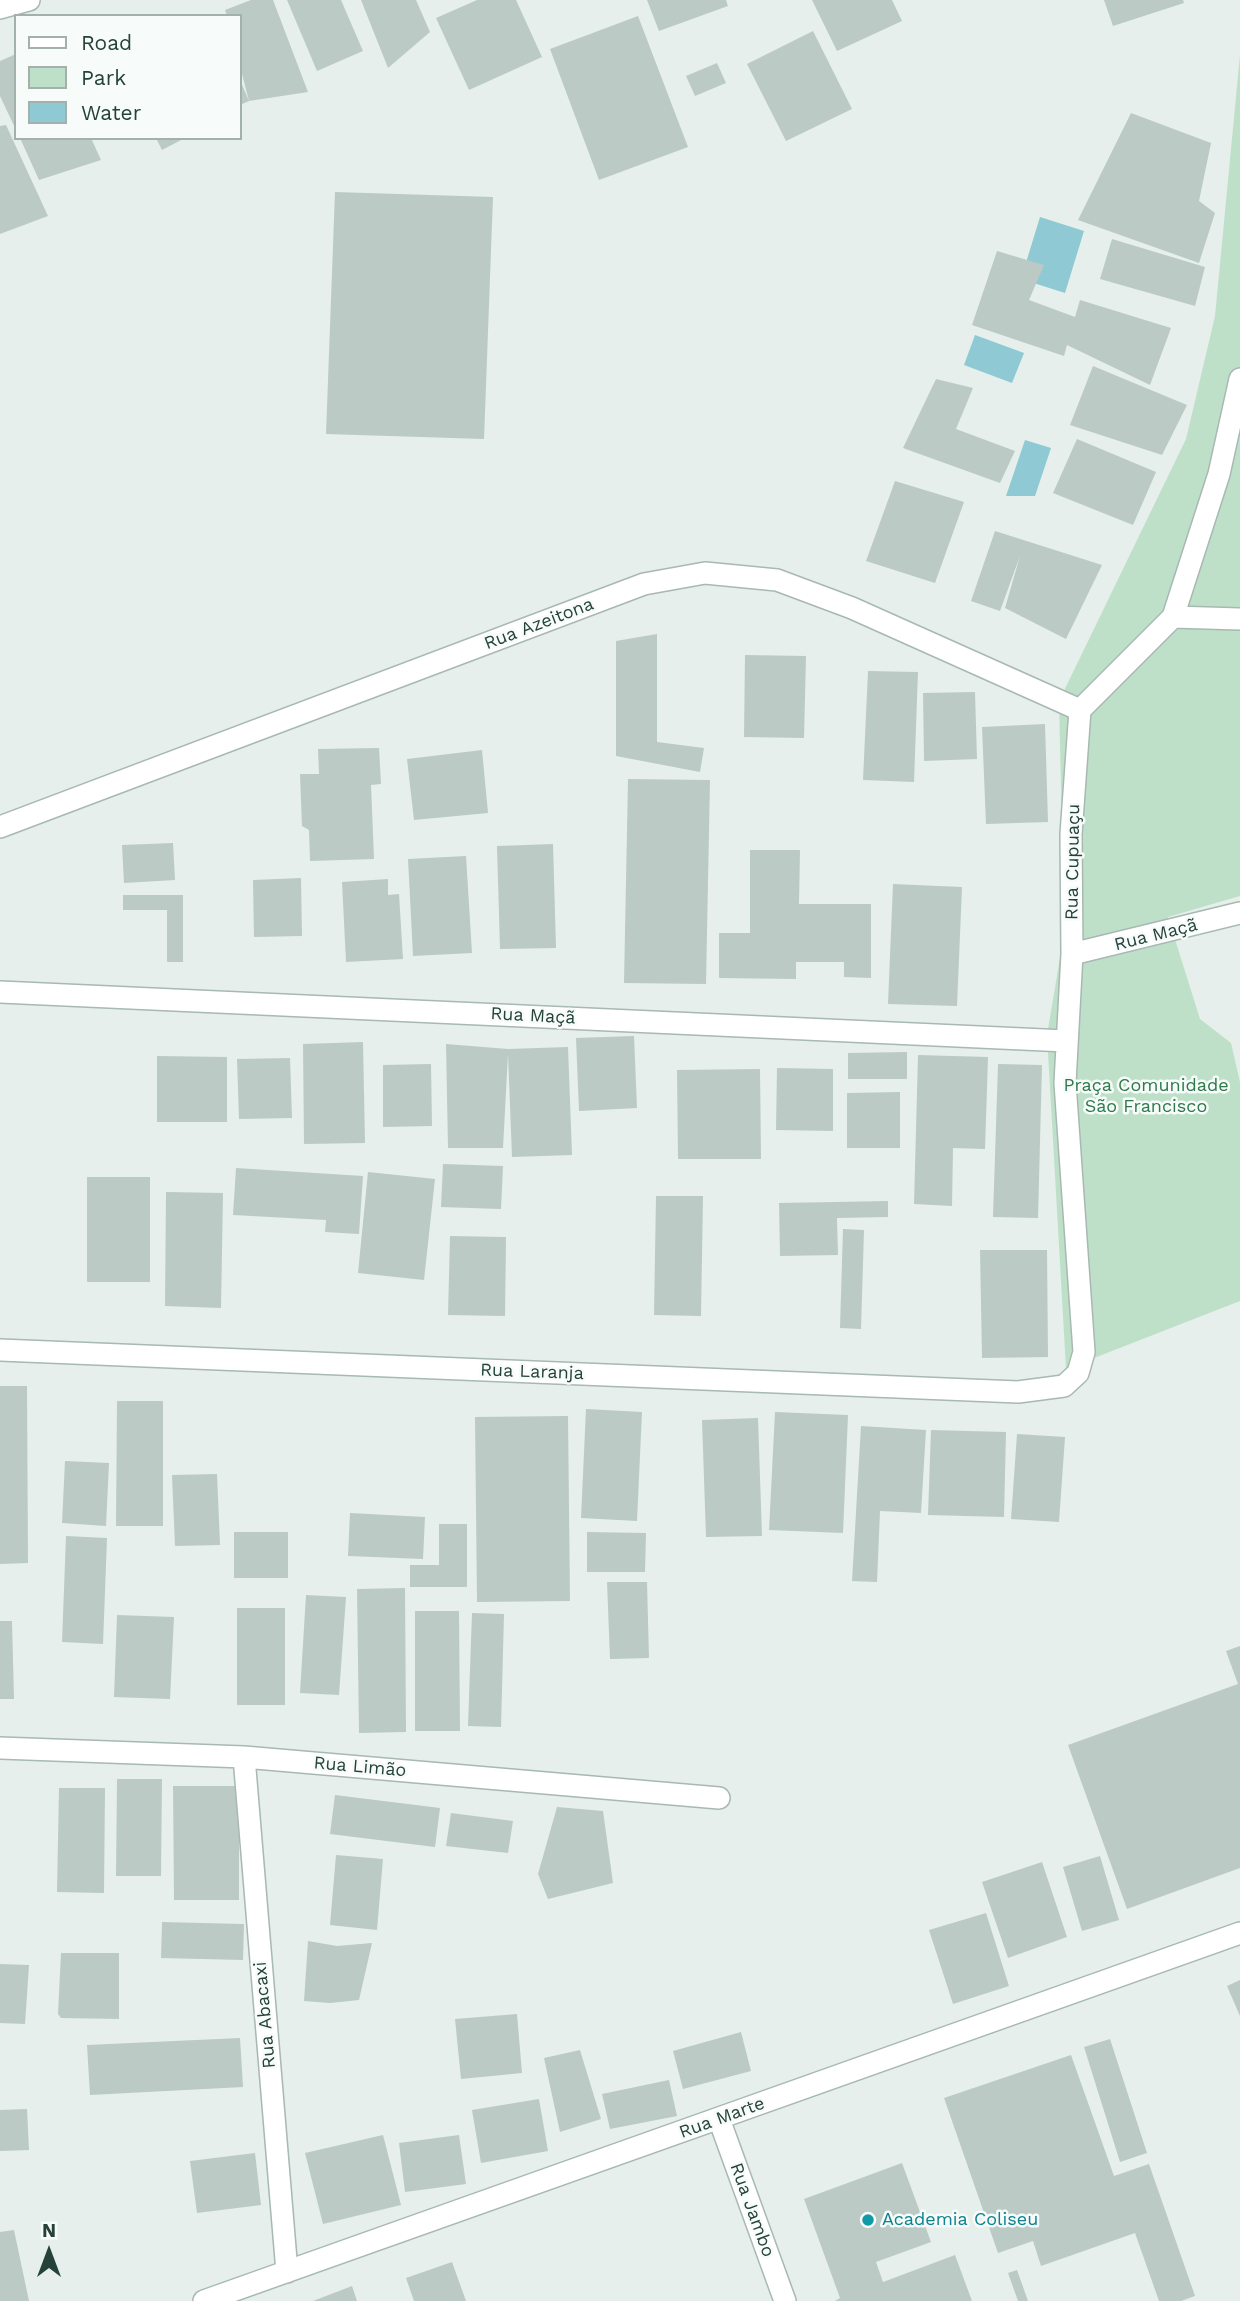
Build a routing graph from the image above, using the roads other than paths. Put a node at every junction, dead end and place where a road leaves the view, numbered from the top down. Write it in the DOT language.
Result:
graph roads {
  1 [pos="29,0"];
  2 [pos="0,8"];
  3 [pos="1240,379"];
  4 [pos="1173,617"];
  5 [pos="1240,619"];
  6 [pos="1080,710"];
  7 [pos="0,827"];
  8 [pos="1240,913"];
  9 [pos="1072,954"];
  10 [pos="0,992"];
  11 [pos="1066,1041"];
  12 [pos="0,1350"];
  13 [pos="1064,1386"];
  14 [pos="0,1748"];
  15 [pos="244,1757"];
  16 [pos="719,1798"];
  17 [pos="1240,1933"];
  18 [pos="719,2119"];
  19 [pos="287,2272"];
  20 [pos="204,2301"];
  21 [pos="785,2301"];
  1 -- 2 [label="street"];
  3 -- 4 [label="street"];
  4 -- 5 [label="street"];
  4 -- 6 [label="street"];
  6 -- 7 [label="street, Rua Azeitona"];
  6 -- 9 [label="street, Rua Cupuaçu"];
  8 -- 9 [label="street, Rua Maçã"];
  9 -- 11 [label="street, Rua Cupuaçu"];
  10 -- 11 [label="street, Rua Maçã"];
  11 -- 13 [label="street, Rua Cupuaçu"];
  12 -- 13 [label="street, Rua Laranja"];
  14 -- 15 [label="street, Rua Limão"];
  15 -- 16 [label="street, Rua Limão"];
  15 -- 19 [label="street, Rua Abacaxi"];
  17 -- 18 [label="street, Rua Marte"];
  18 -- 19 [label="street, Rua Marte"];
  18 -- 21 [label="street, Rua Jambo"];
  19 -- 20 [label="street, Rua Marte"];
}
